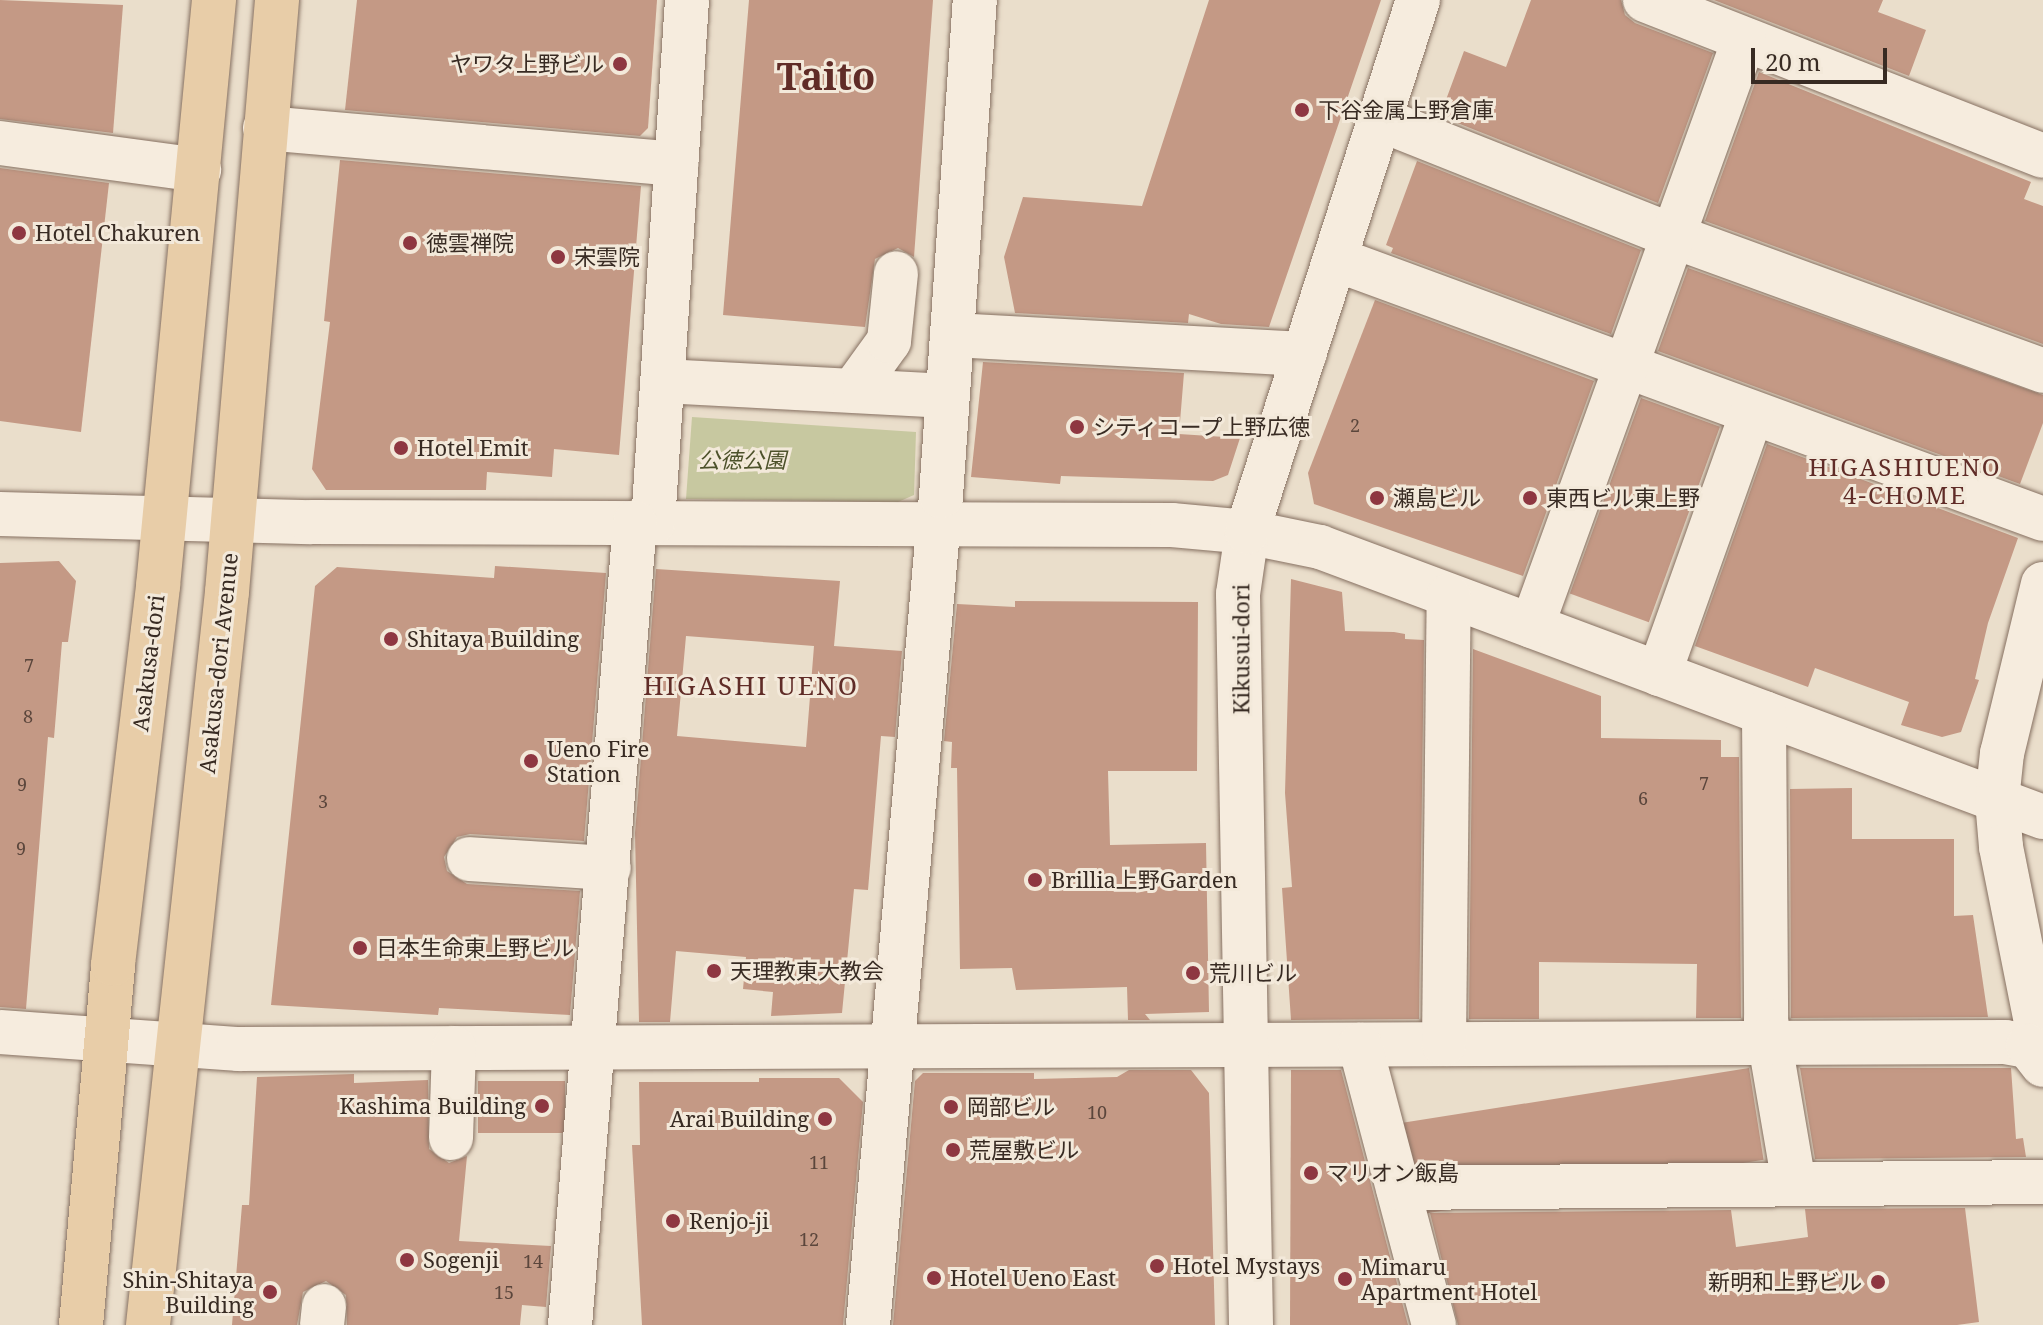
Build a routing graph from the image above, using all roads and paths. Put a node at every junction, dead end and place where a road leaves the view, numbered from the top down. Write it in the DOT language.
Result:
graph roads {
  1 [pos="214,0"];
  2 [pos="277,0"];
  3 [pos="687,0"];
  4 [pos="975,0"];
  5 [pos="1418,0"];
  6 [pos="1645,0"];
  7 [pos="1744,40"];
  8 [pos="1379,119"];
  9 [pos="265,128"];
  10 [pos="0,143"];
  11 [pos="2043,156"];
  12 [pos="676,164"];
  13 [pos="199,170"];
  14 [pos="1673,236"];
  15 [pos="1335,259"];
  16 [pos="896,273"];
  17 [pos="952,335"];
  18 [pos="1304,354"];
  19 [pos="1626,368"];
  20 [pos="2043,371"];
  21 [pos="663,381"];
  22 [pos="855,388"];
  23 [pos="948,396"];
  24 [pos="1752,413"];
  25 [pos="0,514"];
  26 [pos="164,518"];
  27 [pos="2043,519"];
  28 [pos="233,521"];
  29 [pos="644,523"];
  30 [pos="938,524"];
  31 [pos="1247,532"];
  32 [pos="2043,584"];
  33 [pos="1449,596"];
  34 [pos="1532,626"];
  35 [pos="1659,674"];
  36 [pos="1764,713"];
  37 [pos="1997,800"];
  38 [pos="2043,817"];
  39 [pos="469,859"];
  40 [pos="609,868"];
  41 [pos="0,1032"];
  42 [pos="105,1043"];
  43 [pos="1769,1043"];
  44 [pos="1444,1044"];
  45 [pos="1248,1045"];
  46 [pos="1360,1045"];
  47 [pos="176,1046"];
  48 [pos="891,1047"];
  49 [pos="454,1048"];
  50 [pos="594,1048"];
  51 [pos="2043,1057"];
  52 [pos="2043,1065"];
  53 [pos="451,1138"];
  54 [pos="2043,1182"];
  55 [pos="1794,1184"];
  56 [pos="1398,1188"];
  57 [pos="81,1325"];
  58 [pos="148,1325"];
  59 [pos="570,1325"];
  60 [pos="868,1325"];
  61 [pos="1251,1325"];
  62 [pos="1434,1325"];
  1 -- 13 [label="main road, Asakusa-dori"];
  2 -- 9 [label="main road, Asakusa-dori Avenue"];
  3 -- 12 [label="street"];
  4 -- 17 [label="street"];
  5 -- 8 [label="street, Kikusui-dori"];
  6 -- 7 [label="street"];
  7 -- 11 [label="street"];
  7 -- 14 [label="street"];
  8 -- 14 [label="street"];
  8 -- 15 [label="street, Kikusui-dori"];
  9 -- 12 [label="street"];
  9 -- 28 [label="main road, Asakusa-dori Avenue"];
  10 -- 13 [label="street"];
  12 -- 21 [label="street"];
  13 -- 26 [label="main road, Asakusa-dori"];
  14 -- 19 [label="street"];
  14 -- 20 [label="street"];
  15 -- 18 [label="street, Kikusui-dori"];
  15 -- 19 [label="street"];
  16 -- 22 [label="street"];
  17 -- 18 [label="street"];
  17 -- 23 [label="street"];
  18 -- 31 [label="street, Kikusui-dori"];
  19 -- 24 [label="street"];
  19 -- 34 [label="street"];
  21 -- 22 [label="street"];
  21 -- 29 [label="street"];
  22 -- 23 [label="street"];
  23 -- 30 [label="street"];
  24 -- 27 [label="street"];
  24 -- 35 [label="street"];
  25 -- 26 [label="street"];
  26 -- 28 [label="street"];
  26 -- 42 [label="main road, Asakusa-dori"];
  28 -- 29 [label="street"];
  28 -- 47 [label="main road, Asakusa-dori Avenue"];
  29 -- 30 [label="street"];
  29 -- 40 [label="street"];
  30 -- 31 [label="street"];
  30 -- 48 [label="street"];
  31 -- 33 [label="street"];
  31 -- 45 [label="street, Kikusui-dori"];
  32 -- 37 [label="street"];
  33 -- 34 [label="street"];
  33 -- 44 [label="street"];
  34 -- 35 [label="street"];
  35 -- 36 [label="street"];
  36 -- 37 [label="street"];
  36 -- 43 [label="street"];
  37 -- 38 [label="street"];
  37 -- 51 [label="street"];
  39 -- 40 [label="street"];
  40 -- 50 [label="street"];
  41 -- 42 [label="street"];
  42 -- 47 [label="street"];
  42 -- 57 [label="main road, Asakusa-dori"];
  43 -- 44 [label="street"];
  43 -- 52 [label="street"];
  43 -- 55 [label="street"];
  44 -- 46 [label="street"];
  45 -- 46 [label="street"];
  45 -- 48 [label="street"];
  45 -- 61 [label="street, Kikusui-dori"];
  46 -- 56 [label="street"];
  47 -- 49 [label="street"];
  47 -- 58 [label="main road, Asakusa-dori Avenue"];
  48 -- 50 [label="street"];
  48 -- 60 [label="street"];
  49 -- 50 [label="street"];
  49 -- 53 [label="street"];
  50 -- 59 [label="street"];
  54 -- 55 [label="street"];
  55 -- 56 [label="street"];
  56 -- 62 [label="street"];
}
